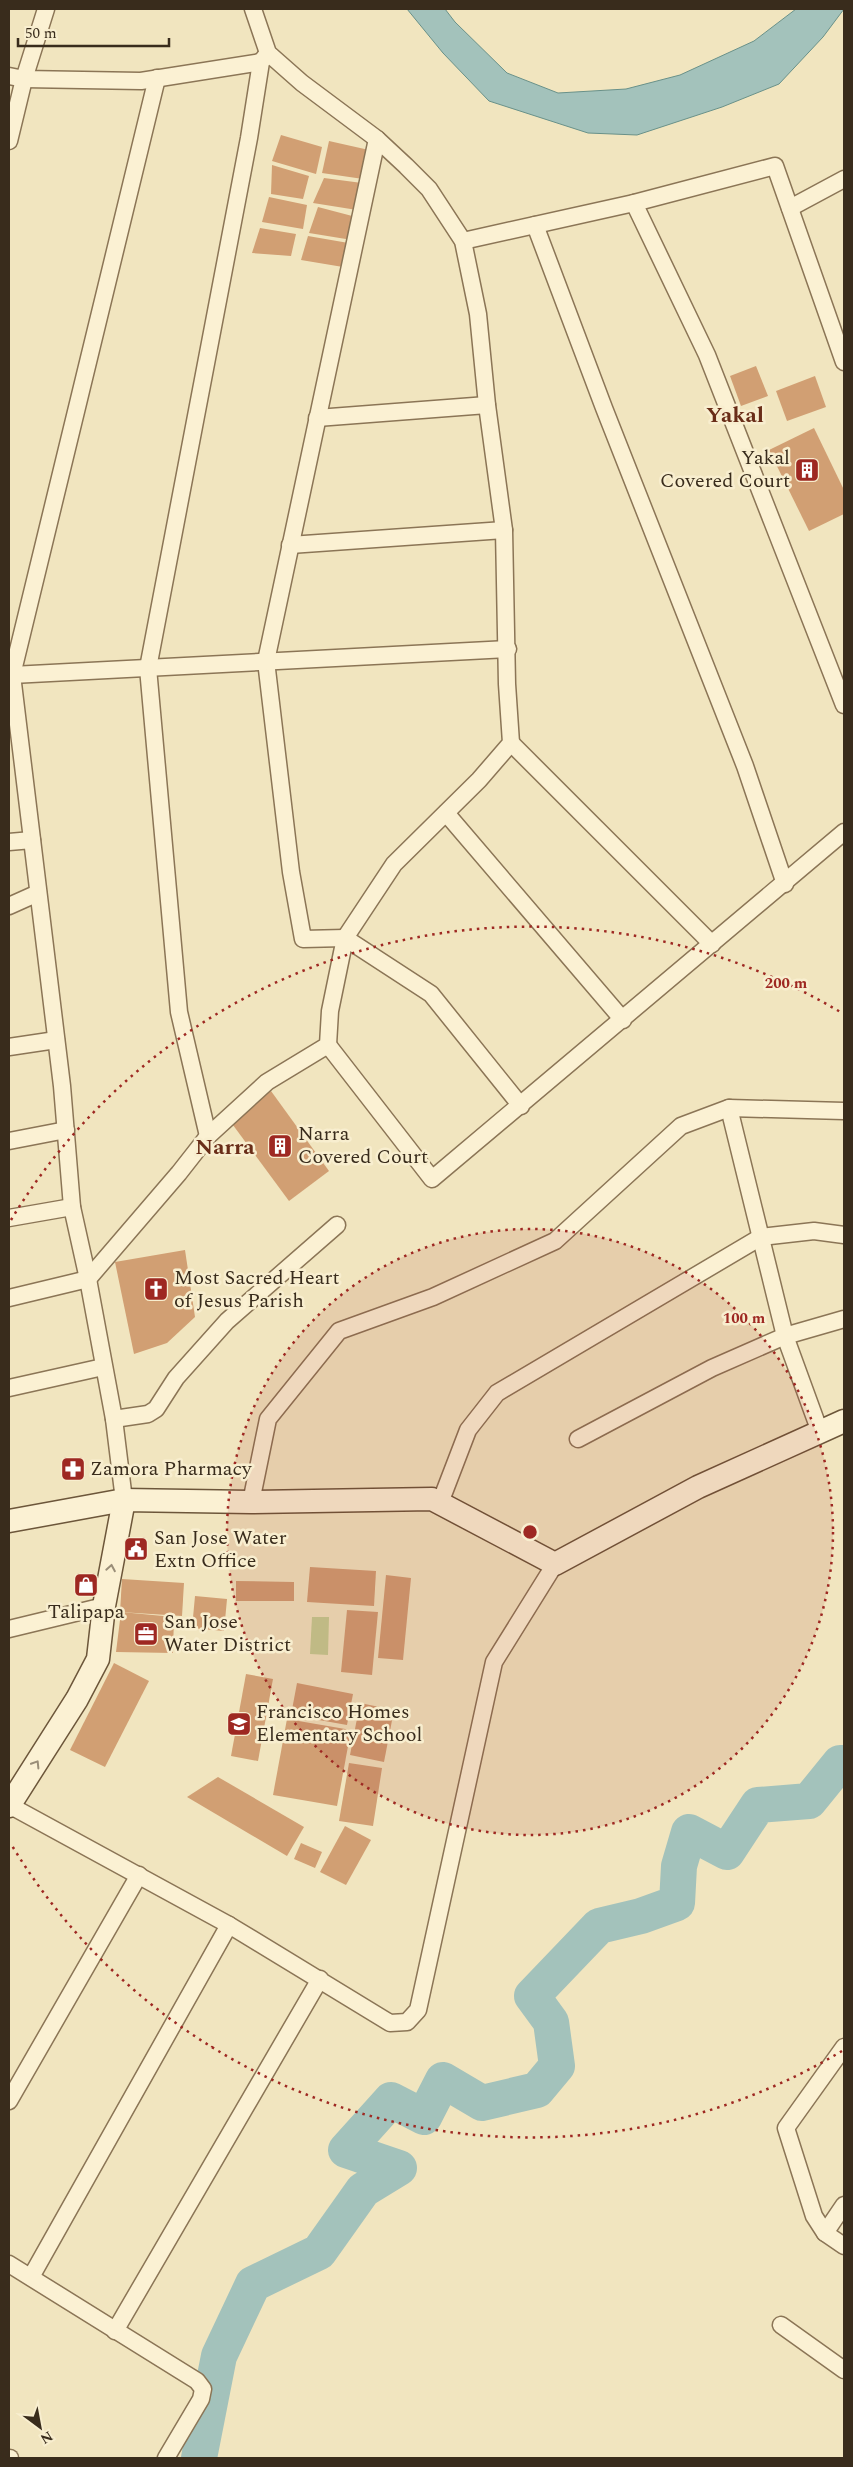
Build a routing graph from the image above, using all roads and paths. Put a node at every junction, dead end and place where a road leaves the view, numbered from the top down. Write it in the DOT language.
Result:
graph roads {
  1 [pos="46,9"];
  2 [pos="253,9"];
  3 [pos="264,57"];
  4 [pos="17,78"];
  5 [pos="157,78"];
  6 [pos="376,139"];
  7 [pos="9,141"];
  8 [pos="844,179"];
  9 [pos="634,202"];
  10 [pos="790,208"];
  11 [pos="535,225"];
  12 [pos="463,241"];
  13 [pos="844,362"];
  14 [pos="487,405"];
  15 [pos="317,418"];
  16 [pos="504,530"];
  17 [pos="290,545"];
  18 [pos="508,649"];
  19 [pos="266,661"];
  20 [pos="148,668"];
  21 [pos="12,675"];
  22 [pos="844,705"];
  23 [pos="511,743"];
  24 [pos="446,813"];
  25 [pos="844,832"];
  26 [pos="32,840"];
  27 [pos="9,842"];
  28 [pos="785,884"];
  29 [pos="38,893"];
  30 [pos="9,906"];
  31 [pos="345,938"];
  32 [pos="712,944"];
  33 [pos="623,1020"];
  34 [pos="56,1040"];
  35 [pos="328,1046"];
  36 [pos="9,1047"];
  37 [pos="521,1106"];
  38 [pos="729,1108"];
  39 [pos="844,1111"];
  40 [pos="66,1130"];
  41 [pos="208,1136"];
  42 [pos="9,1141"];
  43 [pos="72,1207"];
  44 [pos="9,1218"];
  45 [pos="337,1225"];
  46 [pos="844,1235"];
  47 [pos="761,1237"];
  48 [pos="88,1279"];
  49 [pos="9,1298"];
  50 [pos="844,1319"];
  51 [pos="785,1336"];
  52 [pos="103,1367"];
  53 [pos="9,1388"];
  54 [pos="114,1419"];
  55 [pos="844,1421"];
  56 [pos="820,1432"];
  57 [pos="578,1439"];
  58 [pos="124,1500"];
  59 [pos="251,1502"];
  60 [pos="440,1504"];
  61 [pos="9,1521"];
  62 [pos="555,1564"];
  63 [pos="104,1606"];
  64 [pos="9,1629"];
  65 [pos="9,1806"];
  66 [pos="139,1875"];
  67 [pos="229,1925"];
  68 [pos="320,1979"];
  69 [pos="844,2047"];
  70 [pos="9,2101"];
  71 [pos="844,2205"];
  72 [pos="825,2233"];
  73 [pos="844,2246"];
  74 [pos="9,2264"];
  75 [pos="32,2277"];
  76 [pos="780,2325"];
  77 [pos="115,2331"];
  78 [pos="844,2370"];
  79 [pos="166,2458"];
  1 -- 4 [label="street"];
  2 -- 3 [label="street"];
  3 -- 5 [label="street"];
  3 -- 6 [label="street"];
  3 -- 20 [label="street"];
  4 -- 5 [label="street"];
  4 -- 7 [label="street"];
  5 -- 21 [label="street"];
  6 -- 12 [label="street"];
  6 -- 15 [label="street"];
  8 -- 10 [label="street"];
  9 -- 10 [label="street"];
  9 -- 11 [label="street"];
  9 -- 22 [label="street"];
  10 -- 13 [label="street"];
  11 -- 12 [label="street"];
  11 -- 28 [label="street"];
  12 -- 14 [label="street"];
  14 -- 15 [label="street"];
  14 -- 16 [label="street"];
  15 -- 17 [label="street"];
  16 -- 17 [label="street"];
  16 -- 18 [label="street"];
  17 -- 19 [label="street"];
  18 -- 19 [label="street"];
  18 -- 23 [label="street"];
  19 -- 20 [label="street"];
  19 -- 31 [label="street"];
  20 -- 21 [label="street"];
  20 -- 41 [label="street"];
  21 -- 26 [label="street"];
  23 -- 24 [label="street"];
  23 -- 32 [label="street"];
  24 -- 31 [label="street"];
  24 -- 33 [label="street"];
  25 -- 28 [label="street"];
  26 -- 27 [label="street"];
  26 -- 29 [label="street"];
  28 -- 32 [label="street"];
  29 -- 30 [label="street"];
  29 -- 34 [label="street"];
  31 -- 35 [label="street"];
  31 -- 37 [label="street"];
  32 -- 33 [label="street"];
  33 -- 37 [label="street"];
  34 -- 36 [label="street"];
  34 -- 40 [label="street"];
  35 -- 37 [label="street"];
  35 -- 41 [label="street"];
  38 -- 39 [label="street"];
  38 -- 47 [label="street"];
  38 -- 59 [label="street"];
  40 -- 42 [label="street"];
  40 -- 43 [label="street"];
  41 -- 48 [label="street"];
  43 -- 44 [label="street"];
  43 -- 48 [label="street"];
  45 -- 54 [label="street"];
  46 -- 47 [label="street"];
  47 -- 51 [label="street"];
  47 -- 60 [label="street"];
  48 -- 49 [label="street"];
  48 -- 52 [label="street"];
  50 -- 51 [label="street"];
  51 -- 56 [label="street"];
  51 -- 57 [label="street"];
  52 -- 53 [label="street"];
  52 -- 54 [label="street"];
  54 -- 58 [label="street"];
  55 -- 56 [label="street"];
  56 -- 62 [label="street"];
  58 -- 59 [label="street"];
  58 -- 61 [label="street"];
  63 -- 58 [label="street, one-way"];
  59 -- 60 [label="street"];
  60 -- 62 [label="street"];
  62 -- 68 [label="street"];
  63 -- 64 [label="street"];
  65 -- 63 [label="street, one-way"];
  65 -- 66 [label="street"];
  66 -- 67 [label="street"];
  66 -- 70 [label="street"];
  67 -- 68 [label="street"];
  67 -- 75 [label="street"];
  68 -- 77 [label="street"];
  69 -- 72 [label="street"];
  71 -- 72 [label="street"];
  72 -- 73 [label="street"];
  74 -- 75 [label="street"];
  75 -- 77 [label="street"];
  76 -- 78 [label="street"];
  77 -- 79 [label="street"];
}
